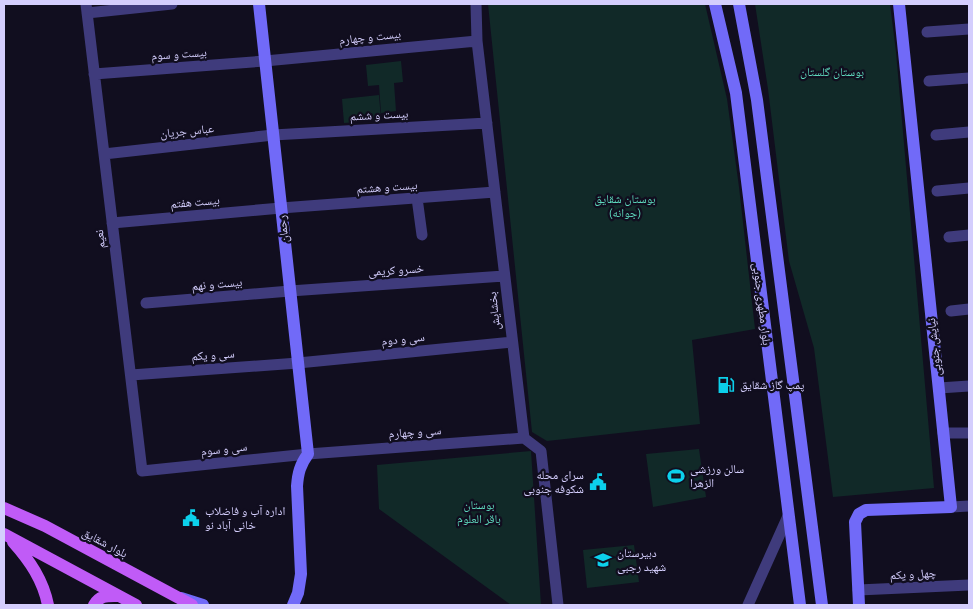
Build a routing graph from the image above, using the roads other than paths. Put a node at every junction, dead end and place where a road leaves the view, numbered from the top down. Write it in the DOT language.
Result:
graph roads {
  1 [pos="172,4"];
  2 [pos="258,4"];
  3 [pos="476,4"];
  4 [pos="715,4"];
  5 [pos="739,4"];
  6 [pos="899,4"];
  7 [pos="87,8"];
  8 [pos="969,29"];
  9 [pos="927,32"];
  10 [pos="477,41"];
  11 [pos="265,61"];
  12 [pos="94,74"];
  13 [pos="969,78"];
  14 [pos="928,81"];
  15 [pos="487,123"];
  16 [pos="969,132"];
  17 [pos="273,135"];
  18 [pos="936,135"];
  19 [pos="104,154"];
  20 [pos="969,188"];
  21 [pos="937,191"];
  22 [pos="495,192"];
  23 [pos="417,198"];
  24 [pos="281,208"];
  25 [pos="112,223"];
  26 [pos="422,235"];
  27 [pos="969,235"];
  28 [pos="949,237"];
  29 [pos="504,276"];
  30 [pos="290,292"];
  31 [pos="146,303"];
  32 [pos="969,309"];
  33 [pos="951,310"];
  34 [pos="512,342"];
  35 [pos="298,363"];
  36 [pos="131,375"];
  37 [pos="969,386"];
  38 [pos="938,388"];
  39 [pos="943,433"];
  40 [pos="969,433"];
  41 [pos="524,438"];
  42 [pos="308,454"];
  43 [pos="142,471"];
  44 [pos="951,506"];
  45 [pos="969,506"];
  46 [pos="4,508"];
  47 [pos="788,516"];
  48 [pos="5,534"];
  49 [pos="969,584"];
  50 [pos="858,590"];
  51 [pos="118,596"];
  52 [pos="175,596"];
  53 [pos="48,605"];
  54 [pos="94,605"];
  55 [pos="136,605"];
  56 [pos="192,605"];
  57 [pos="203,605"];
  58 [pos="293,605"];
  59 [pos="558,605"];
  60 [pos="748,605"];
  61 [pos="800,605"];
  62 [pos="822,605"];
  63 [pos="859,605"];
  1 -- 7 [label="street"];
  2 -- 11 [label="street, رحمان"];
  3 -- 10 [label="street, بخشایش"];
  4 -- 47 [label="street, بلوار مطهری جنوبی"];
  5 -- 62 [label="street, بلوار مطهری جنوبی"];
  6 -- 38 [label="street, نیایش جنوبی"];
  7 -- 12 [label="street, نعیم"];
  8 -- 9 [label="street"];
  10 -- 11 [label="street, بیست و چهارم"];
  10 -- 15 [label="street, بخشایش"];
  11 -- 12 [label="street, بیست و سوم"];
  11 -- 17 [label="street, رحمان"];
  12 -- 19 [label="street, نعیم"];
  13 -- 14 [label="street"];
  15 -- 17 [label="street, بیست و ششم"];
  15 -- 22 [label="street, بخشایش"];
  16 -- 18 [label="street"];
  17 -- 19 [label="street, عباس جریان"];
  17 -- 24 [label="street, رحمان"];
  19 -- 25 [label="street, نعیم"];
  20 -- 21 [label="street"];
  22 -- 23 [label="street, بیست و هشتم"];
  22 -- 29 [label="street, بخشایش"];
  23 -- 24 [label="street, بیست و هشتم"];
  23 -- 26 [label="street"];
  24 -- 25 [label="street, بیست هفتم"];
  24 -- 30 [label="street, رحمان"];
  25 -- 36 [label="street, نعیم"];
  27 -- 28 [label="street"];
  29 -- 30 [label="street, خسرو کریمی"];
  29 -- 34 [label="street, بخشایش"];
  30 -- 31 [label="street, بیست و نهم"];
  30 -- 35 [label="street, رحمان"];
  32 -- 33 [label="street"];
  34 -- 35 [label="street, سی و دوم"];
  34 -- 41 [label="street, بخشایش"];
  35 -- 36 [label="street, سی و یکم"];
  35 -- 42 [label="street, رحمان"];
  36 -- 43 [label="street, نعیم"];
  37 -- 38 [label="street"];
  38 -- 39 [label="street, نیایش جنوبی"];
  39 -- 40 [label="street"];
  39 -- 44 [label="street, نیایش جنوبی"];
  41 -- 42 [label="street, سی و چهارم"];
  41 -- 59 [label="street"];
  42 -- 43 [label="street, سی و سوم"];
  42 -- 58 [label="street"];
  44 -- 45 [label="street"];
  44 -- 50 [label="street"];
  46 -- 52 [label="main road, بلوار شقایق"];
  47 -- 60 [label="street"];
  47 -- 61 [label="street, بلوار مطهری جنوبی"];
  48 -- 51 [label="main road"];
  48 -- 53 [label="main road"];
  49 -- 50 [label="street, چهل و یکم"];
  50 -- 63 [label="street"];
  51 -- 54 [label="main road"];
  51 -- 55 [label="main road"];
  52 -- 56 [label="main road, بلوار شقایق"];
  52 -- 57 [label="street"];
}
